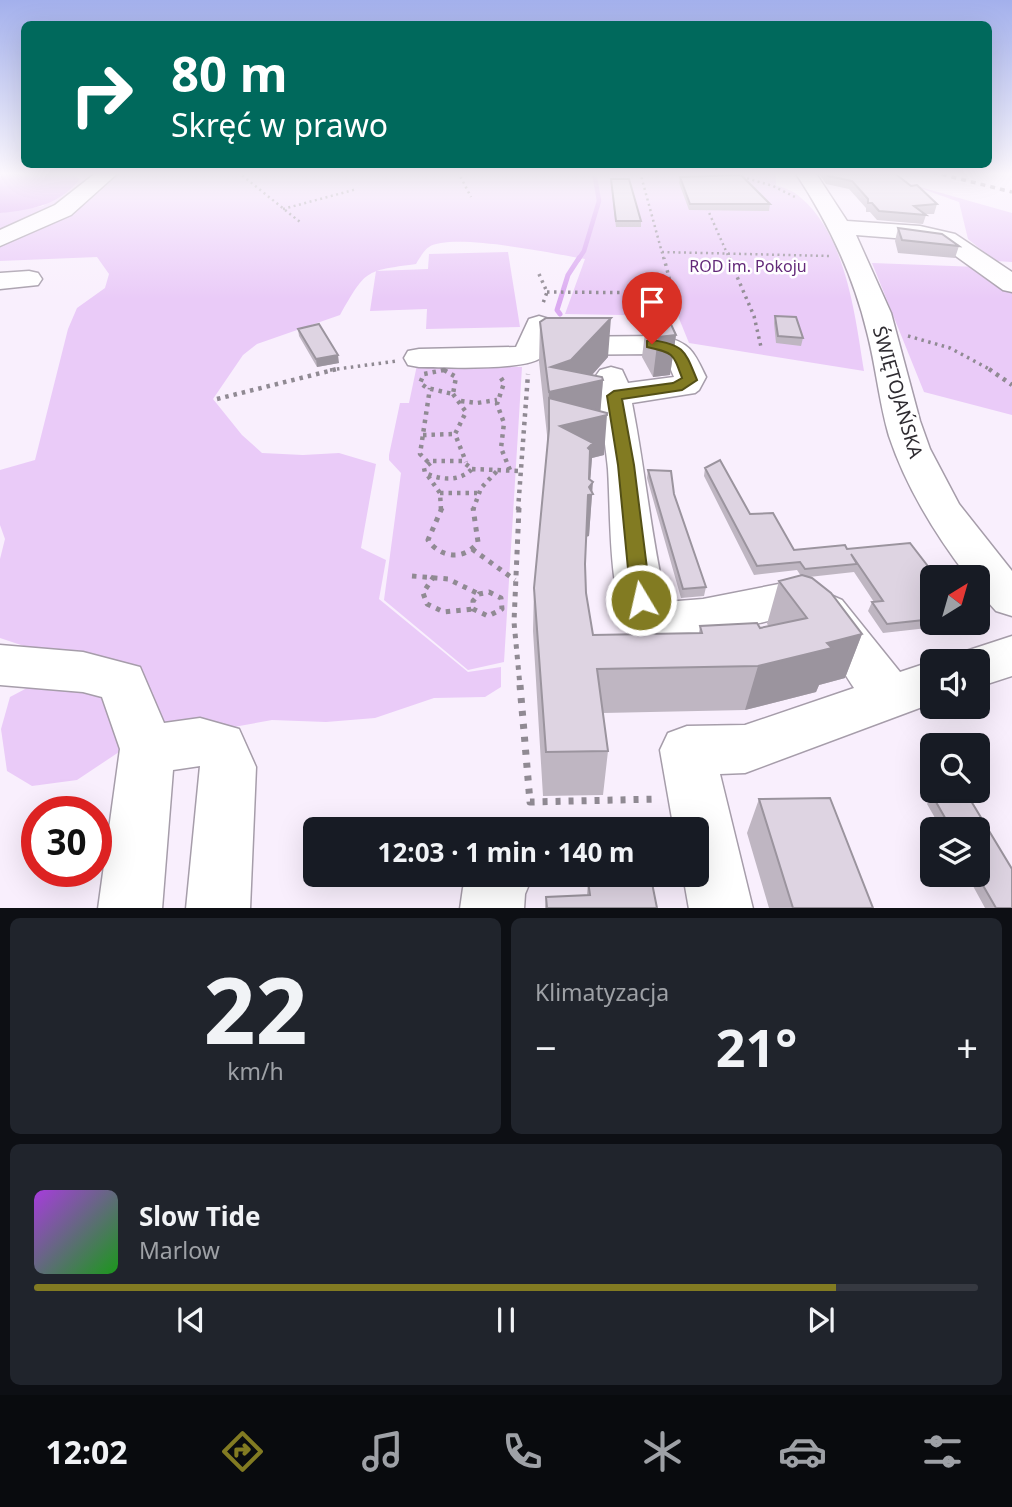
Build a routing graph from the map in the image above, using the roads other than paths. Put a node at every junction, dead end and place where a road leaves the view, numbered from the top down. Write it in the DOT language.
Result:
graph roads {
  1 [pos="53,214"];
  2 [pos="820,214"];
  3 [pos="0,239"];
  4 [pos="836,242"];
  5 [pos="29,279"];
  6 [pos="0,281"];
  7 [pos="1012,284"];
  8 [pos="419,358"];
  9 [pos="1012,599"];
  10 [pos="1012,656"];
  11 [pos="990,663"];
  12 [pos="0,665"];
  13 [pos="911,689"];
  14 [pos="147,749"];
  15 [pos="689,817"];
  16 [pos="709,878"];
  17 [pos="495,887"];
  18 [pos="130,908"];
  19 [pos="218,908"];
  20 [pos="492,908"];
  21 [pos="721,908"];
  1 -- 3 [label="street"];
  2 -- 4 [label="street, ŚWIĘTOJAŃSKA"];
  4 -- 7 [label="street"];
  4 -- 9 [label="street, ŚWIĘTOJAŃSKA"];
  5 -- 6 [label="street"];
  8 -- 13 [label="street"];
  10 -- 11 [label="street"];
  12 -- 14 [label="street"];
  13 -- 15 [label="street"];
  14 -- 18 [label="street"];
  14 -- 19 [label="street"];
  16 -- 21 [label="street"];
  17 -- 20 [label="street"];
}
